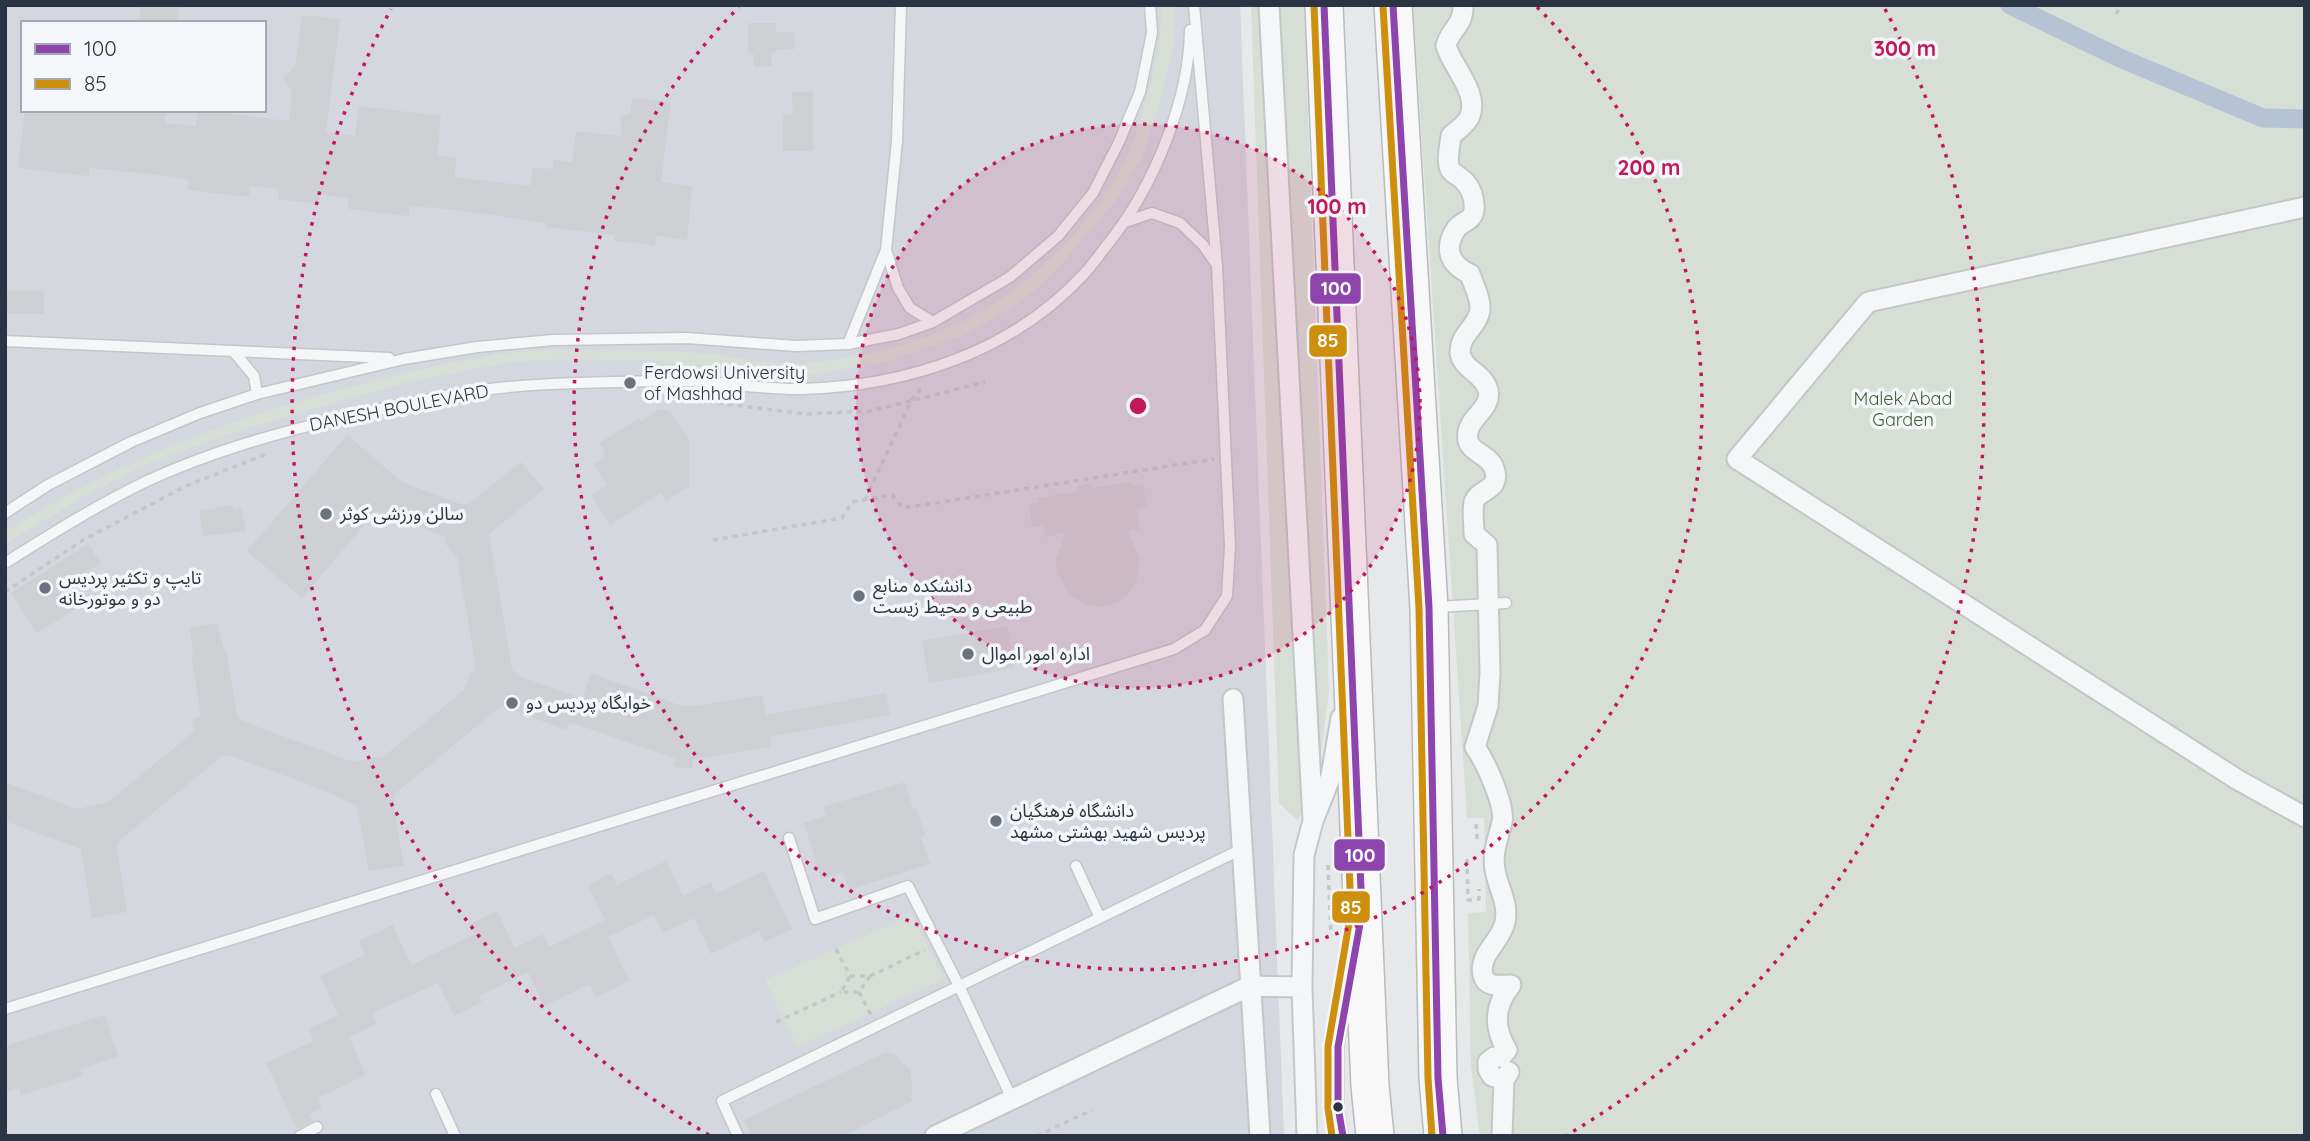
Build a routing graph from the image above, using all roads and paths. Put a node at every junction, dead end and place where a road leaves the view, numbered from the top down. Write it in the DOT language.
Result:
graph roads {
  1 [pos="901,5"];
  2 [pos="1150,5"];
  3 [pos="1192,5"];
  4 [pos="1269,5"];
  5 [pos="1324,5"];
  6 [pos="1393,5"];
  7 [pos="1463,5"];
  8 [pos="2121,5"];
  9 [pos="2116,15"];
  10 [pos="2305,207"];
  11 [pos="1125,222"];
  12 [pos="886,250"];
  13 [pos="1217,265"];
  14 [pos="933,322"];
  15 [pos="5,341"];
  16 [pos="848,344"];
  17 [pos="234,352"];
  18 [pos="404,359"];
  19 [pos="940,365"];
  20 [pos="985,382"];
  21 [pos="257,394"];
  22 [pos="666,396"];
  23 [pos="911,401"];
  24 [pos="271,452"];
  25 [pos="1226,457"];
  26 [pos="865,500"];
  27 [pos="5,513"];
  28 [pos="713,540"];
  29 [pos="5,563"];
  30 [pos="5,592"];
  31 [pos="1498,604"];
  32 [pos="1429,608"];
  33 [pos="1351,658"];
  34 [pos="1233,699"];
  35 [pos="2305,817"];
  36 [pos="1313,821"];
  37 [pos="789,838"];
  38 [pos="1242,849"];
  39 [pos="1328,865"];
  40 [pos="1076,866"];
  41 [pos="1362,913"];
  42 [pos="1100,918"];
  43 [pos="1331,934"];
  44 [pos="937,944"];
  45 [pos="836,949"];
  46 [pos="849,976"];
  47 [pos="870,976"];
  48 [pos="959,986"];
  49 [pos="1250,986"];
  50 [pos="1302,987"];
  51 [pos="841,992"];
  52 [pos="859,992"];
  53 [pos="5,1009"];
  54 [pos="776,1022"];
  55 [pos="876,1026"];
  56 [pos="1438,1078"];
  57 [pos="436,1094"];
  58 [pos="1012,1099"];
  59 [pos="1092,1110"];
  60 [pos="317,1128"];
  61 [pos="300,1136"];
  62 [pos="454,1136"];
  63 [pos="738,1136"];
  64 [pos="934,1136"];
  65 [pos="1037,1136"];
  66 [pos="1260,1136"];
  67 [pos="1307,1136"];
  68 [pos="1342,1136"];
  69 [pos="1374,1136"];
  70 [pos="1443,1136"];
  71 [pos="1460,1136"];
  72 [pos="1502,1136"];
  1 -- 12 [label="lane"];
  2 -- 14 [label="lane"];
  3 -- 11 [label="lane, DANESH BOULEVARD"];
  3 -- 13 [label="lane"];
  4 -- 36 [label="street"];
  5 -- 33 [label="highway"];
  6 -- 32 [label="highway"];
  7 -- 31 [label="street"];
  8 -- 9 [label="path"];
  10 -- 35 [label="street"];
  11 -- 13 [label="lane"];
  11 -- 19 [label="lane, DANESH BOULEVARD"];
  12 -- 14 [label="lane"];
  12 -- 16 [label="lane"];
  13 -- 25 [label="lane"];
  14 -- 16 [label="lane"];
  15 -- 17 [label="lane"];
  16 -- 18 [label="lane"];
  17 -- 18 [label="lane"];
  17 -- 21 [label="lane"];
  18 -- 21 [label="lane"];
  19 -- 23 [label="path"];
  19 -- 29 [label="lane, DANESH BOULEVARD"];
  20 -- 23 [label="path"];
  21 -- 27 [label="lane"];
  22 -- 23 [label="path"];
  23 -- 26 [label="path"];
  24 -- 30 [label="path"];
  25 -- 26 [label="path"];
  25 -- 53 [label="lane"];
  26 -- 28 [label="path"];
  31 -- 32 [label="lane"];
  31 -- 72 [label="street"];
  32 -- 56 [label="highway"];
  33 -- 36 [label="street"];
  33 -- 41 [label="highway"];
  34 -- 38 [label="street"];
  36 -- 50 [label="street"];
  37 -- 44 [label="lane"];
  38 -- 42 [label="lane"];
  38 -- 49 [label="street"];
  39 -- 43 [label="path"];
  40 -- 42 [label="lane"];
  41 -- 68 [label="lane"];
  41 -- 69 [label="highway"];
  42 -- 48 [label="lane"];
  44 -- 47 [label="path"];
  44 -- 48 [label="lane"];
  45 -- 46 [label="path"];
  46 -- 47 [label="path"];
  46 -- 51 [label="path"];
  47 -- 52 [label="path"];
  48 -- 55 [label="lane"];
  48 -- 58 [label="lane"];
  49 -- 50 [label="street"];
  49 -- 58 [label="street"];
  49 -- 66 [label="street"];
  50 -- 67 [label="street"];
  51 -- 52 [label="path"];
  51 -- 54 [label="path"];
  52 -- 55 [label="path"];
  55 -- 63 [label="lane"];
  56 -- 70 [label="highway"];
  56 -- 71 [label="street"];
  57 -- 62 [label="lane"];
  58 -- 64 [label="street"];
  59 -- 65 [label="path"];
  60 -- 61 [label="lane"];
}
